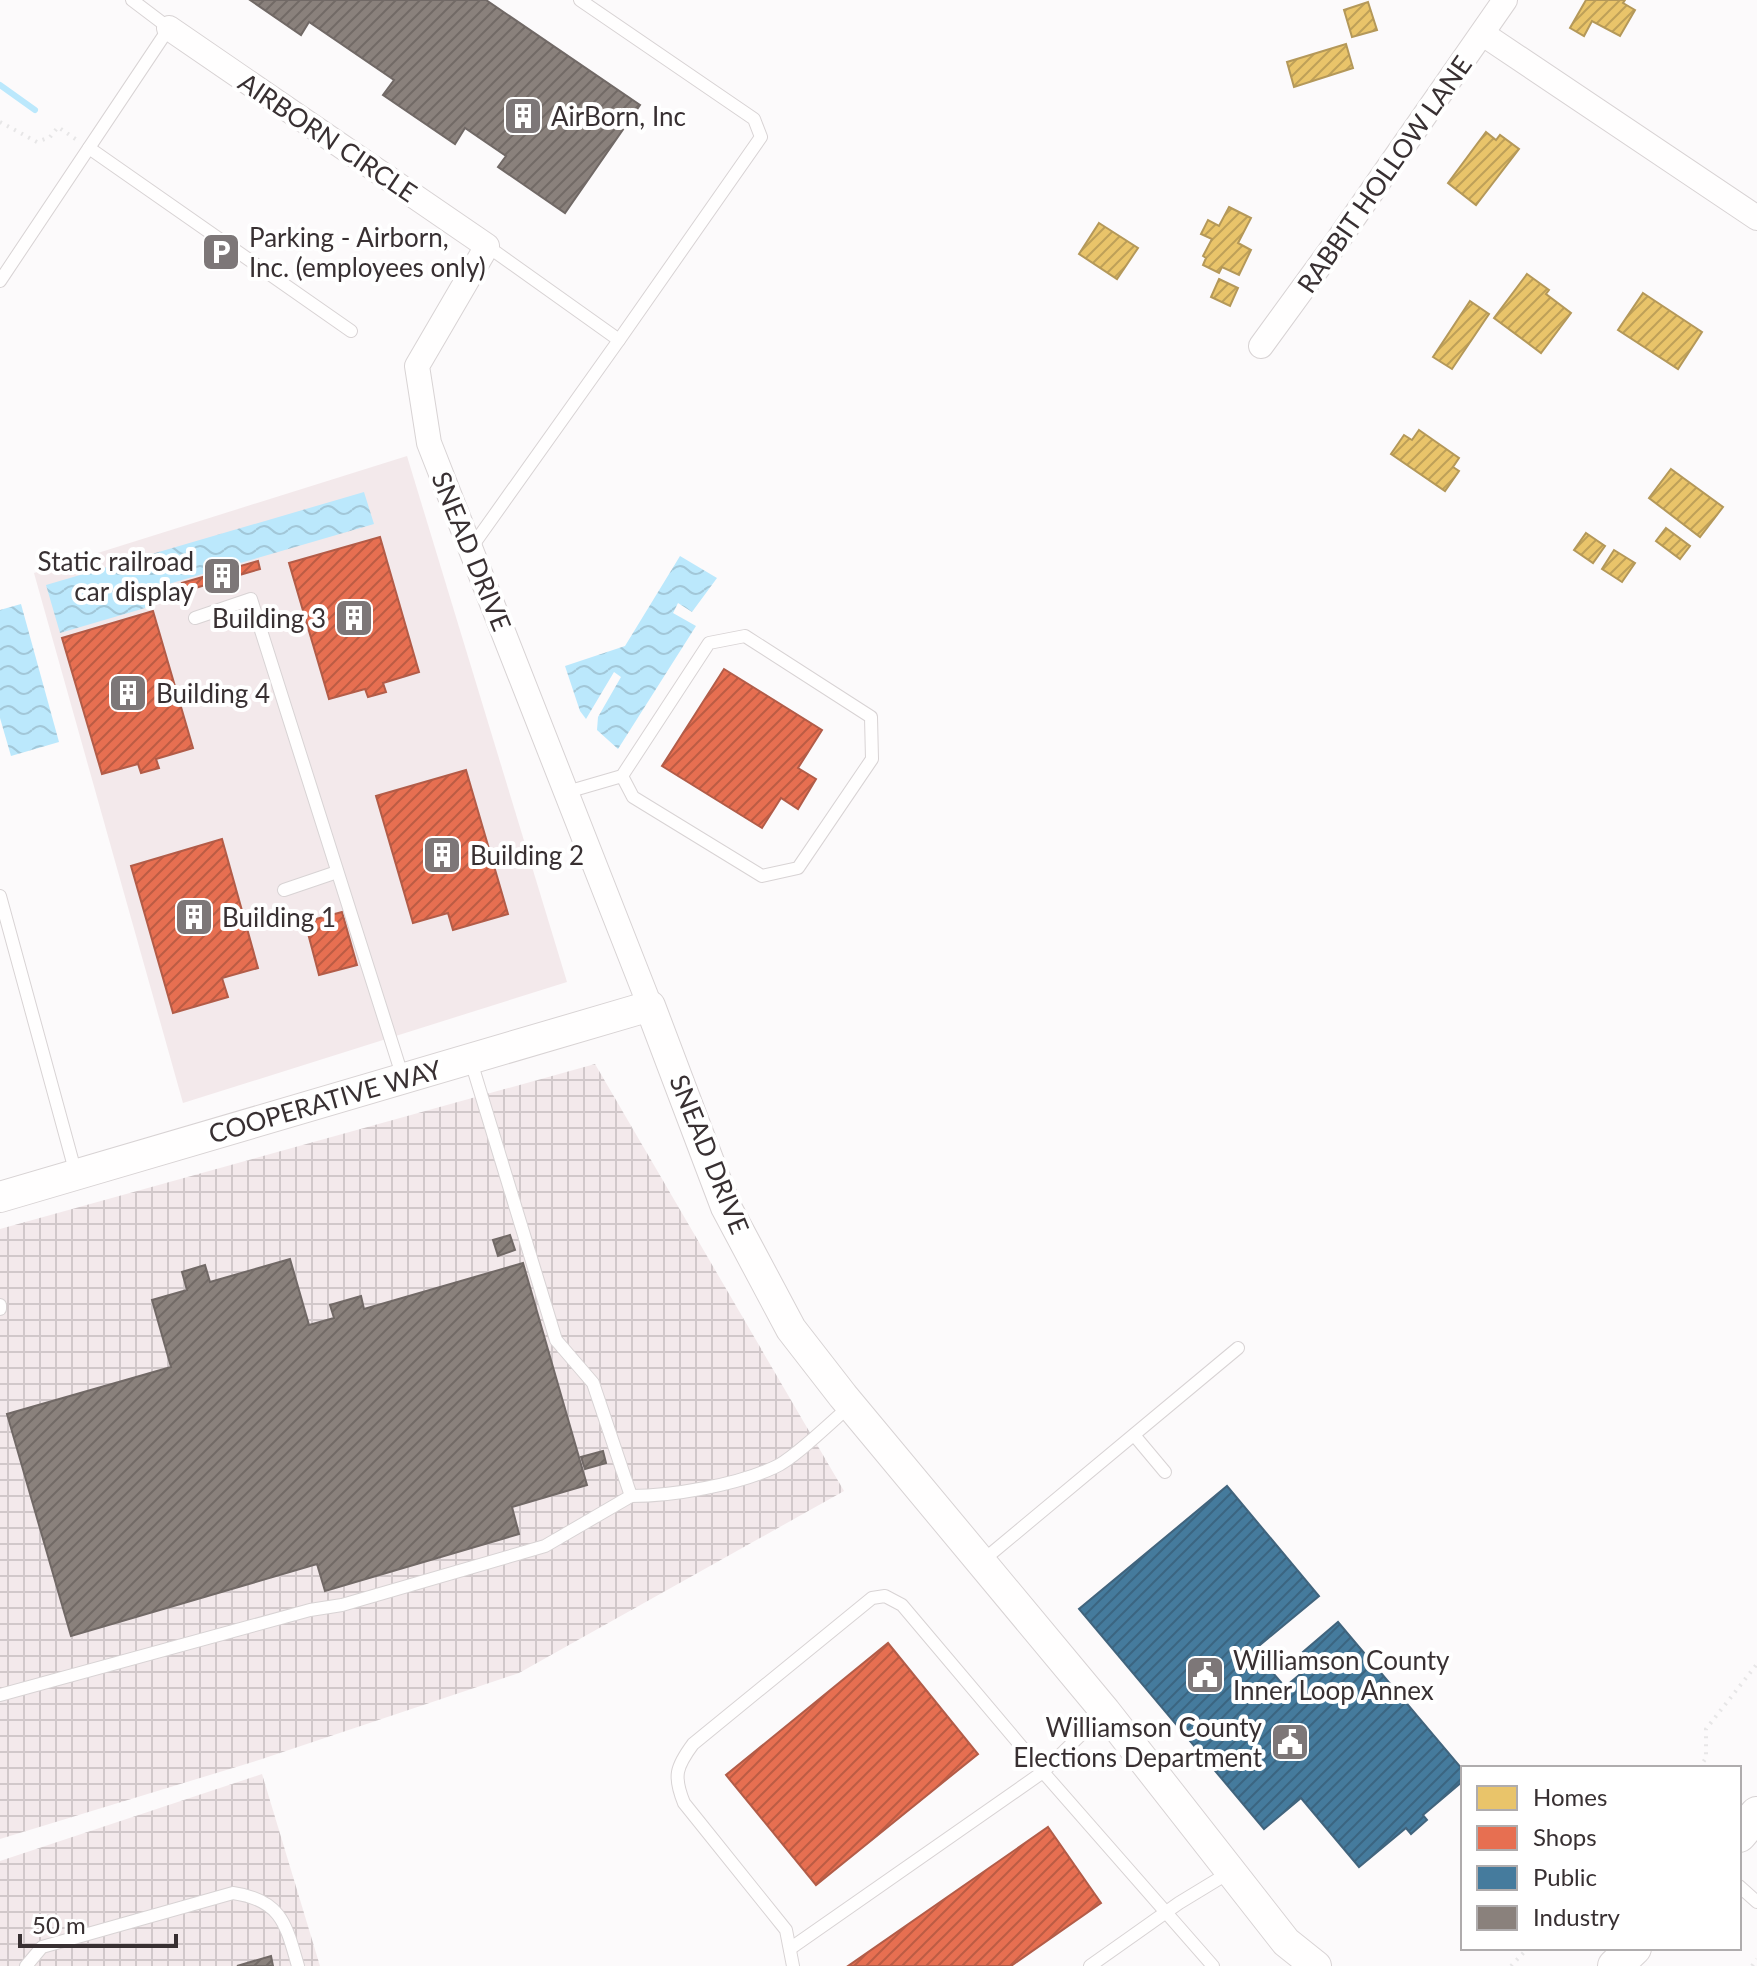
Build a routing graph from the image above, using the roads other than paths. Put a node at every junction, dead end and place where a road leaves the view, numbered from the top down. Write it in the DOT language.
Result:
graph roads {
  1 [pos="132,0"];
  2 [pos="580,0"];
  3 [pos="1505,0"];
  4 [pos="169,28"];
  5 [pos="1483,34"];
  6 [pos="89,148"];
  7 [pos="1757,218"];
  8 [pos="487,246"];
  9 [pos="0,281"];
  10 [pos="351,331"];
  11 [pos="619,340"];
  12 [pos="1261,346"];
  13 [pos="471,548"];
  14 [pos="195,618"];
  15 [pos="622,776"];
  16 [pos="567,792"];
  17 [pos="337,872"];
  18 [pos="284,890"];
  19 [pos="0,896"];
  20 [pos="650,1006"];
  21 [pos="470,1058"];
  22 [pos="403,1078"];
  23 [pos="76,1174"];
  24 [pos="0,1197"];
  25 [pos="1238,1348"];
  26 [pos="851,1405"];
  27 [pos="1134,1435"];
  28 [pos="1165,1472"];
  29 [pos="631,1496"];
  30 [pos="981,1562"];
  31 [pos="0,1695"];
  32 [pos="1105,1711"];
  33 [pos="1043,1772"];
  34 [pos="1757,1814"];
  35 [pos="1741,1833"];
  36 [pos="1232,1871"];
  37 [pos="1741,1888"];
  38 [pos="1757,1902"];
  39 [pos="1166,1911"];
  40 [pos="791,1948"];
  41 [pos="1632,1950"];
  42 [pos="1291,1954"];
  43 [pos="26,1966"];
  44 [pos="298,1966"];
  45 [pos="793,1966"];
  46 [pos="1090,1966"];
  47 [pos="1213,1966"];
  48 [pos="1316,1966"];
  49 [pos="1615,1966"];
  1 -- 4 [label="lane"];
  2 -- 11 [label="lane"];
  3 -- 5 [label="street, RABBIT HOLLOW LANE"];
  4 -- 6 [label="lane"];
  4 -- 8 [label="street, AIRBORN CIRCLE"];
  5 -- 7 [label="street"];
  5 -- 12 [label="street, RABBIT HOLLOW LANE"];
  6 -- 9 [label="lane"];
  6 -- 10 [label="lane"];
  8 -- 11 [label="lane"];
  8 -- 13 [label="street, SNEAD DRIVE"];
  11 -- 13 [label="lane"];
  13 -- 16 [label="street, SNEAD DRIVE"];
  14 -- 17 [label="lane"];
  15 -- 15 [label="lane"];
  15 -- 16 [label="lane"];
  16 -- 20 [label="street, SNEAD DRIVE"];
  17 -- 18 [label="lane"];
  17 -- 22 [label="lane"];
  19 -- 23 [label="lane"];
  20 -- 21 [label="street, COOPERATIVE WAY"];
  20 -- 26 [label="street, SNEAD DRIVE"];
  21 -- 22 [label="street, COOPERATIVE WAY"];
  21 -- 29 [label="lane"];
  22 -- 23 [label="street, COOPERATIVE WAY"];
  23 -- 24 [label="street, COOPERATIVE WAY"];
  25 -- 27 [label="lane"];
  26 -- 29 [label="lane"];
  26 -- 30 [label="street, SNEAD DRIVE"];
  27 -- 28 [label="lane"];
  27 -- 30 [label="lane"];
  29 -- 31 [label="lane"];
  30 -- 32 [label="street, SNEAD DRIVE"];
  32 -- 33 [label="lane"];
  32 -- 36 [label="street, SNEAD DRIVE"];
  33 -- 39 [label="lane"];
  33 -- 40 [label="lane"];
  33 -- 40 [label="lane"];
  34 -- 35 [label="main road"];
  36 -- 39 [label="lane"];
  36 -- 42 [label="street, SNEAD DRIVE"];
  37 -- 38 [label="lane"];
  39 -- 46 [label="lane"];
  39 -- 47 [label="lane"];
  40 -- 45 [label="lane"];
  41 -- 49 [label="main road"];
  42 -- 48 [label="street, SNEAD DRIVE"];
  43 -- 44 [label="lane"];
}
